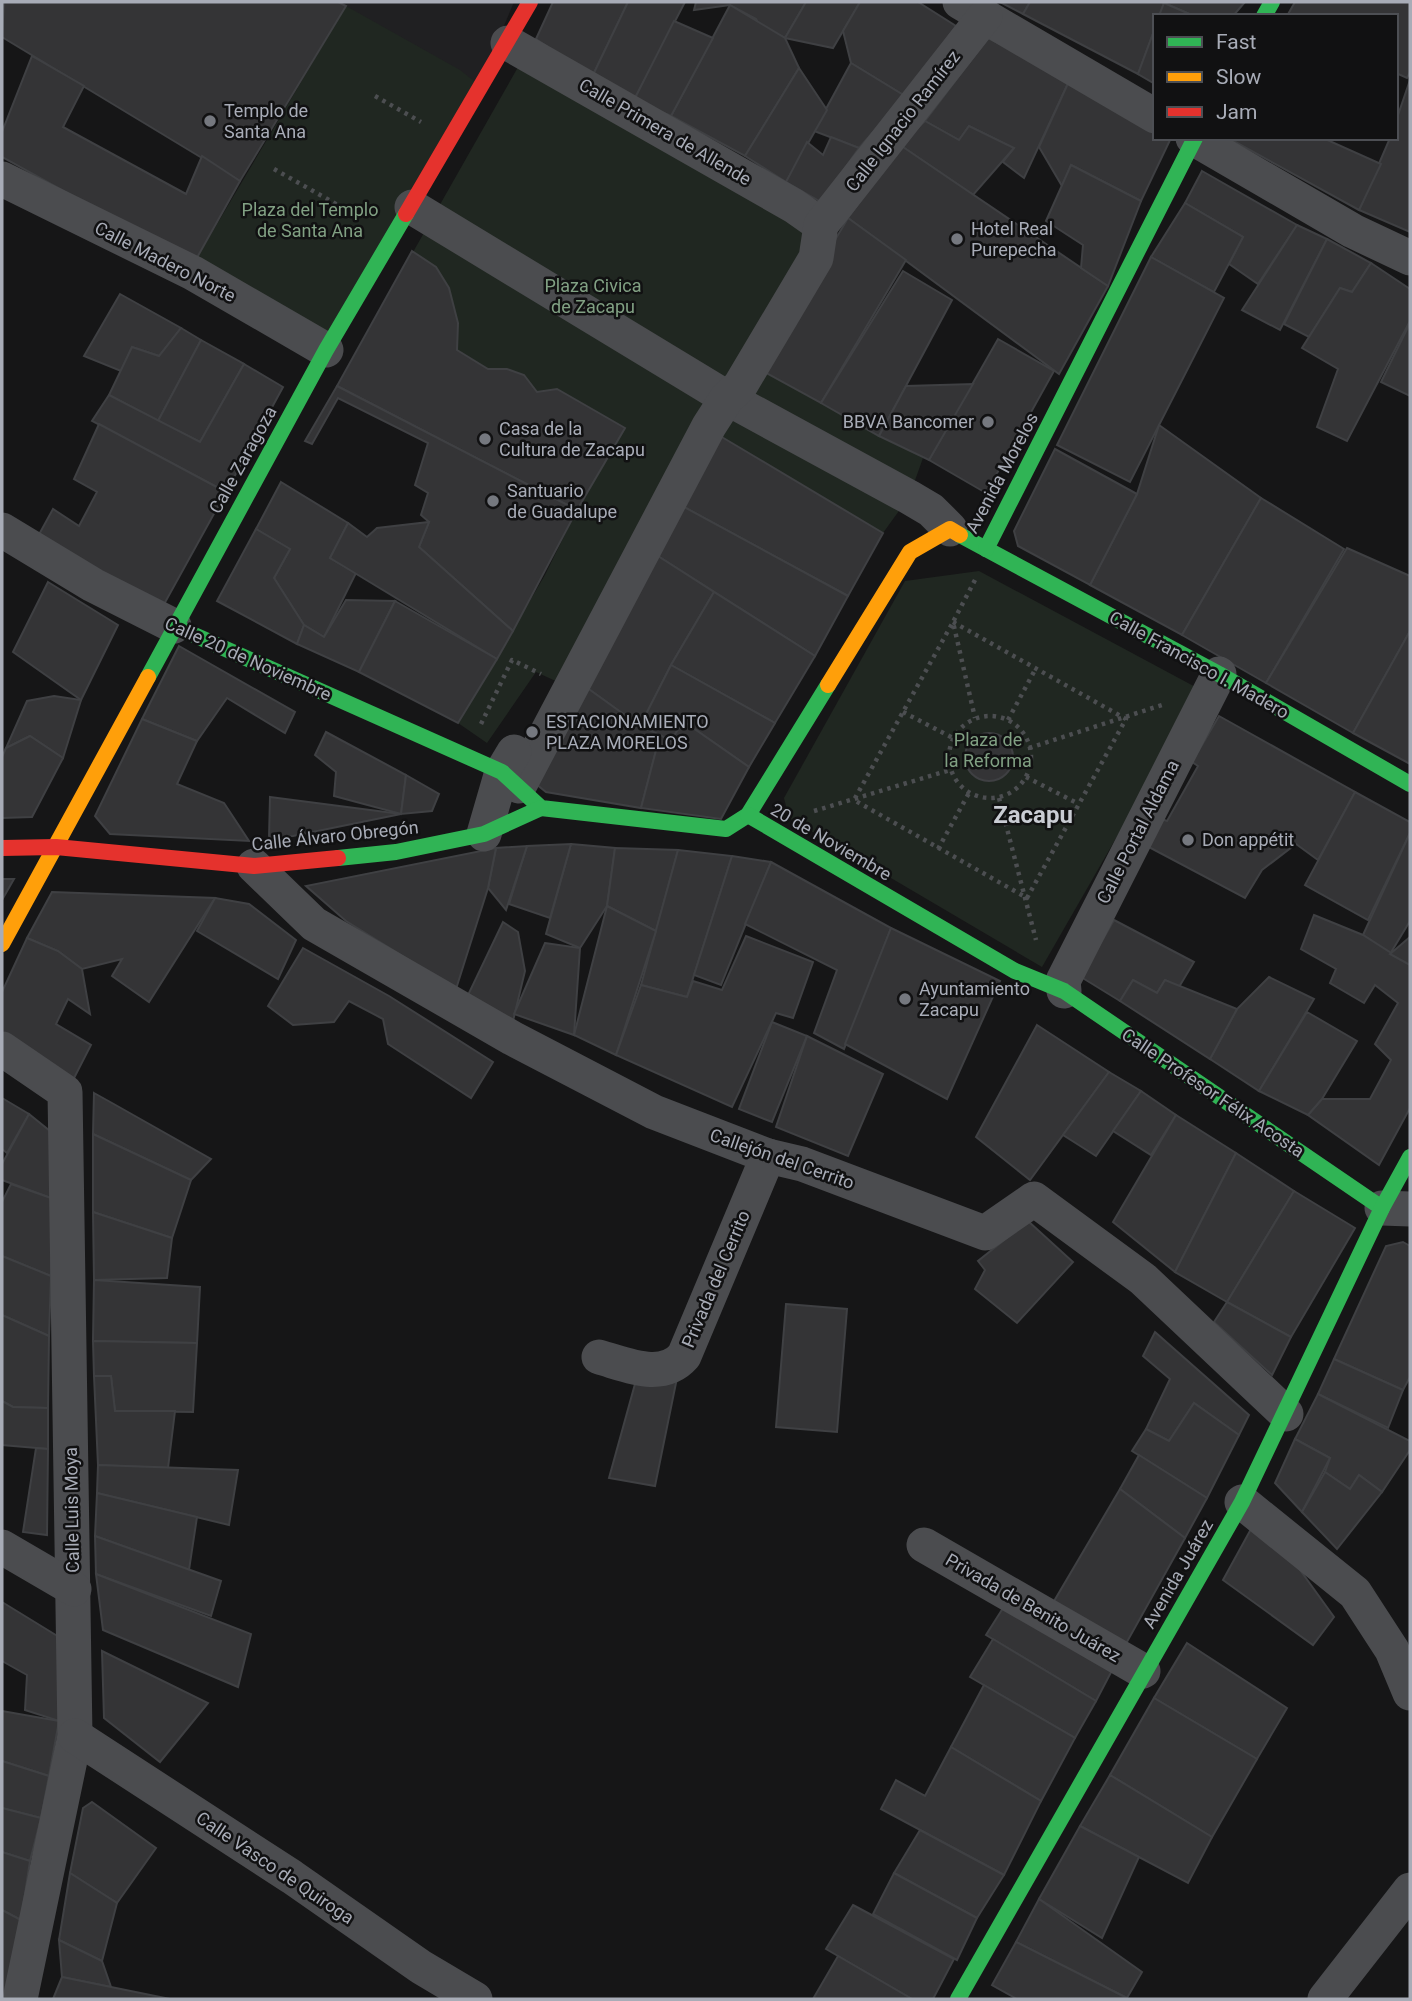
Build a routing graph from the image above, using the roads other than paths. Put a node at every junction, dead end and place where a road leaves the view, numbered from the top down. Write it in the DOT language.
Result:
graph roads {
  1 [pos="530,2"];
  2 [pos="972,9"];
  3 [pos="508,43"];
  4 [pos="1153,115"];
  5 [pos="1193,140"];
  6 [pos="1196,140"];
  7 [pos="2,179"];
  8 [pos="412,207"];
  9 [pos="821,225"];
  10 [pos="1410,258"];
  11 [pos="326,350"];
  12 [pos="727,398"];
  13 [pos="950,529"];
  14 [pos="2,530"];
  15 [pos="986,549"];
  16 [pos="174,626"];
  17 [pos="1219,674"];
  18 [pos="1410,784"];
  19 [pos="521,789"];
  20 [pos="748,815"];
  21 [pos="484,834"];
  22 [pos="56,847"];
  23 [pos="2,848"];
  24 [pos="254,866"];
  25 [pos="2,944"];
  26 [pos="1016,971"];
  27 [pos="1064,991"];
  28 [pos="2,1049"];
  29 [pos="768,1156"];
  30 [pos="1410,1157"];
  31 [pos="1396,1209"];
  32 [pos="599,1357"];
  33 [pos="1286,1415"];
  34 [pos="1242,1502"];
  35 [pos="923,1545"];
  36 [pos="2,1547"];
  37 [pos="74,1589"];
  38 [pos="1143,1671"];
  39 [pos="1410,1693"];
  40 [pos="75,1736"];
  41 [pos="1410,1890"];
  42 [pos="20,1999"];
  43 [pos="475,1999"];
  44 [pos="958,1999"];
  45 [pos="1325,1999"];
  1 -- 3 [label="street, Calle Zaragoza"];
  2 -- 4 [label="street"];
  2 -- 9 [label="street, Calle Ignacio Ramírez"];
  3 -- 8 [label="street, Calle Zaragoza"];
  3 -- 9 [label="street, Calle Primera de Allende"];
  5 -- 15 [label="street, Avenida Morelos"];
  6 -- 10 [label="street"];
  7 -- 11 [label="street, Calle Madero Norte"];
  8 -- 11 [label="street, Calle Zaragoza"];
  8 -- 12 [label="street"];
  9 -- 12 [label="street"];
  11 -- 16 [label="street, Calle Zaragoza"];
  12 -- 13 [label="street"];
  12 -- 19 [label="street"];
  13 -- 15 [label="street, Avenida Morelos"];
  13 -- 20 [label="street, Avenida Morelos"];
  14 -- 16 [label="street, Calle 20 de Noviembre"];
  15 -- 17 [label="street, Calle Francisco I. Madero"];
  16 -- 19 [label="street, Calle 20 de Noviembre"];
  16 -- 22 [label="street, Calle Zaragoza"];
  17 -- 18 [label="street, Calle Francisco I. Madero"];
  17 -- 27 [label="street, Calle Portal Aldama"];
  19 -- 20 [label="street, 20 de Noviembre"];
  19 -- 21 [label="street"];
  19 -- 21 [label="street, Calle Álvaro Obregón"];
  20 -- 26 [label="street, 20 de Noviembre"];
  21 -- 24 [label="street, Calle Álvaro Obregón"];
  22 -- 23 [label="street, Calle Álvaro Obregón"];
  22 -- 24 [label="street, Calle Álvaro Obregón"];
  22 -- 25 [label="street, Calle Zaragoza"];
  24 -- 29 [label="street, Callejón del Cerrito"];
  26 -- 27 [label="street, Calle Profesor Félix Acosta"];
  27 -- 31 [label="street, Calle Profesor Félix Acosta"];
  28 -- 37 [label="street, Calle Luis Moya"];
  29 -- 32 [label="street, Privada del Cerrito"];
  29 -- 33 [label="street, Callejón del Cerrito"];
  30 -- 31 [label="street, Avenida Juárez"];
  31 -- 33 [label="street, Avenida Juárez"];
  33 -- 34 [label="street, Avenida Juárez"];
  34 -- 38 [label="street, Avenida Juárez"];
  34 -- 39 [label="street"];
  35 -- 38 [label="street, Privada de Benito Juárez"];
  36 -- 37 [label="street"];
  37 -- 40 [label="street, Calle Luis Moya"];
  38 -- 44 [label="street, Avenida Juárez"];
  40 -- 42 [label="street, Calle Luis Moya"];
  40 -- 43 [label="street, Calle Vasco de Quiroga"];
  41 -- 45 [label="street"];
}
